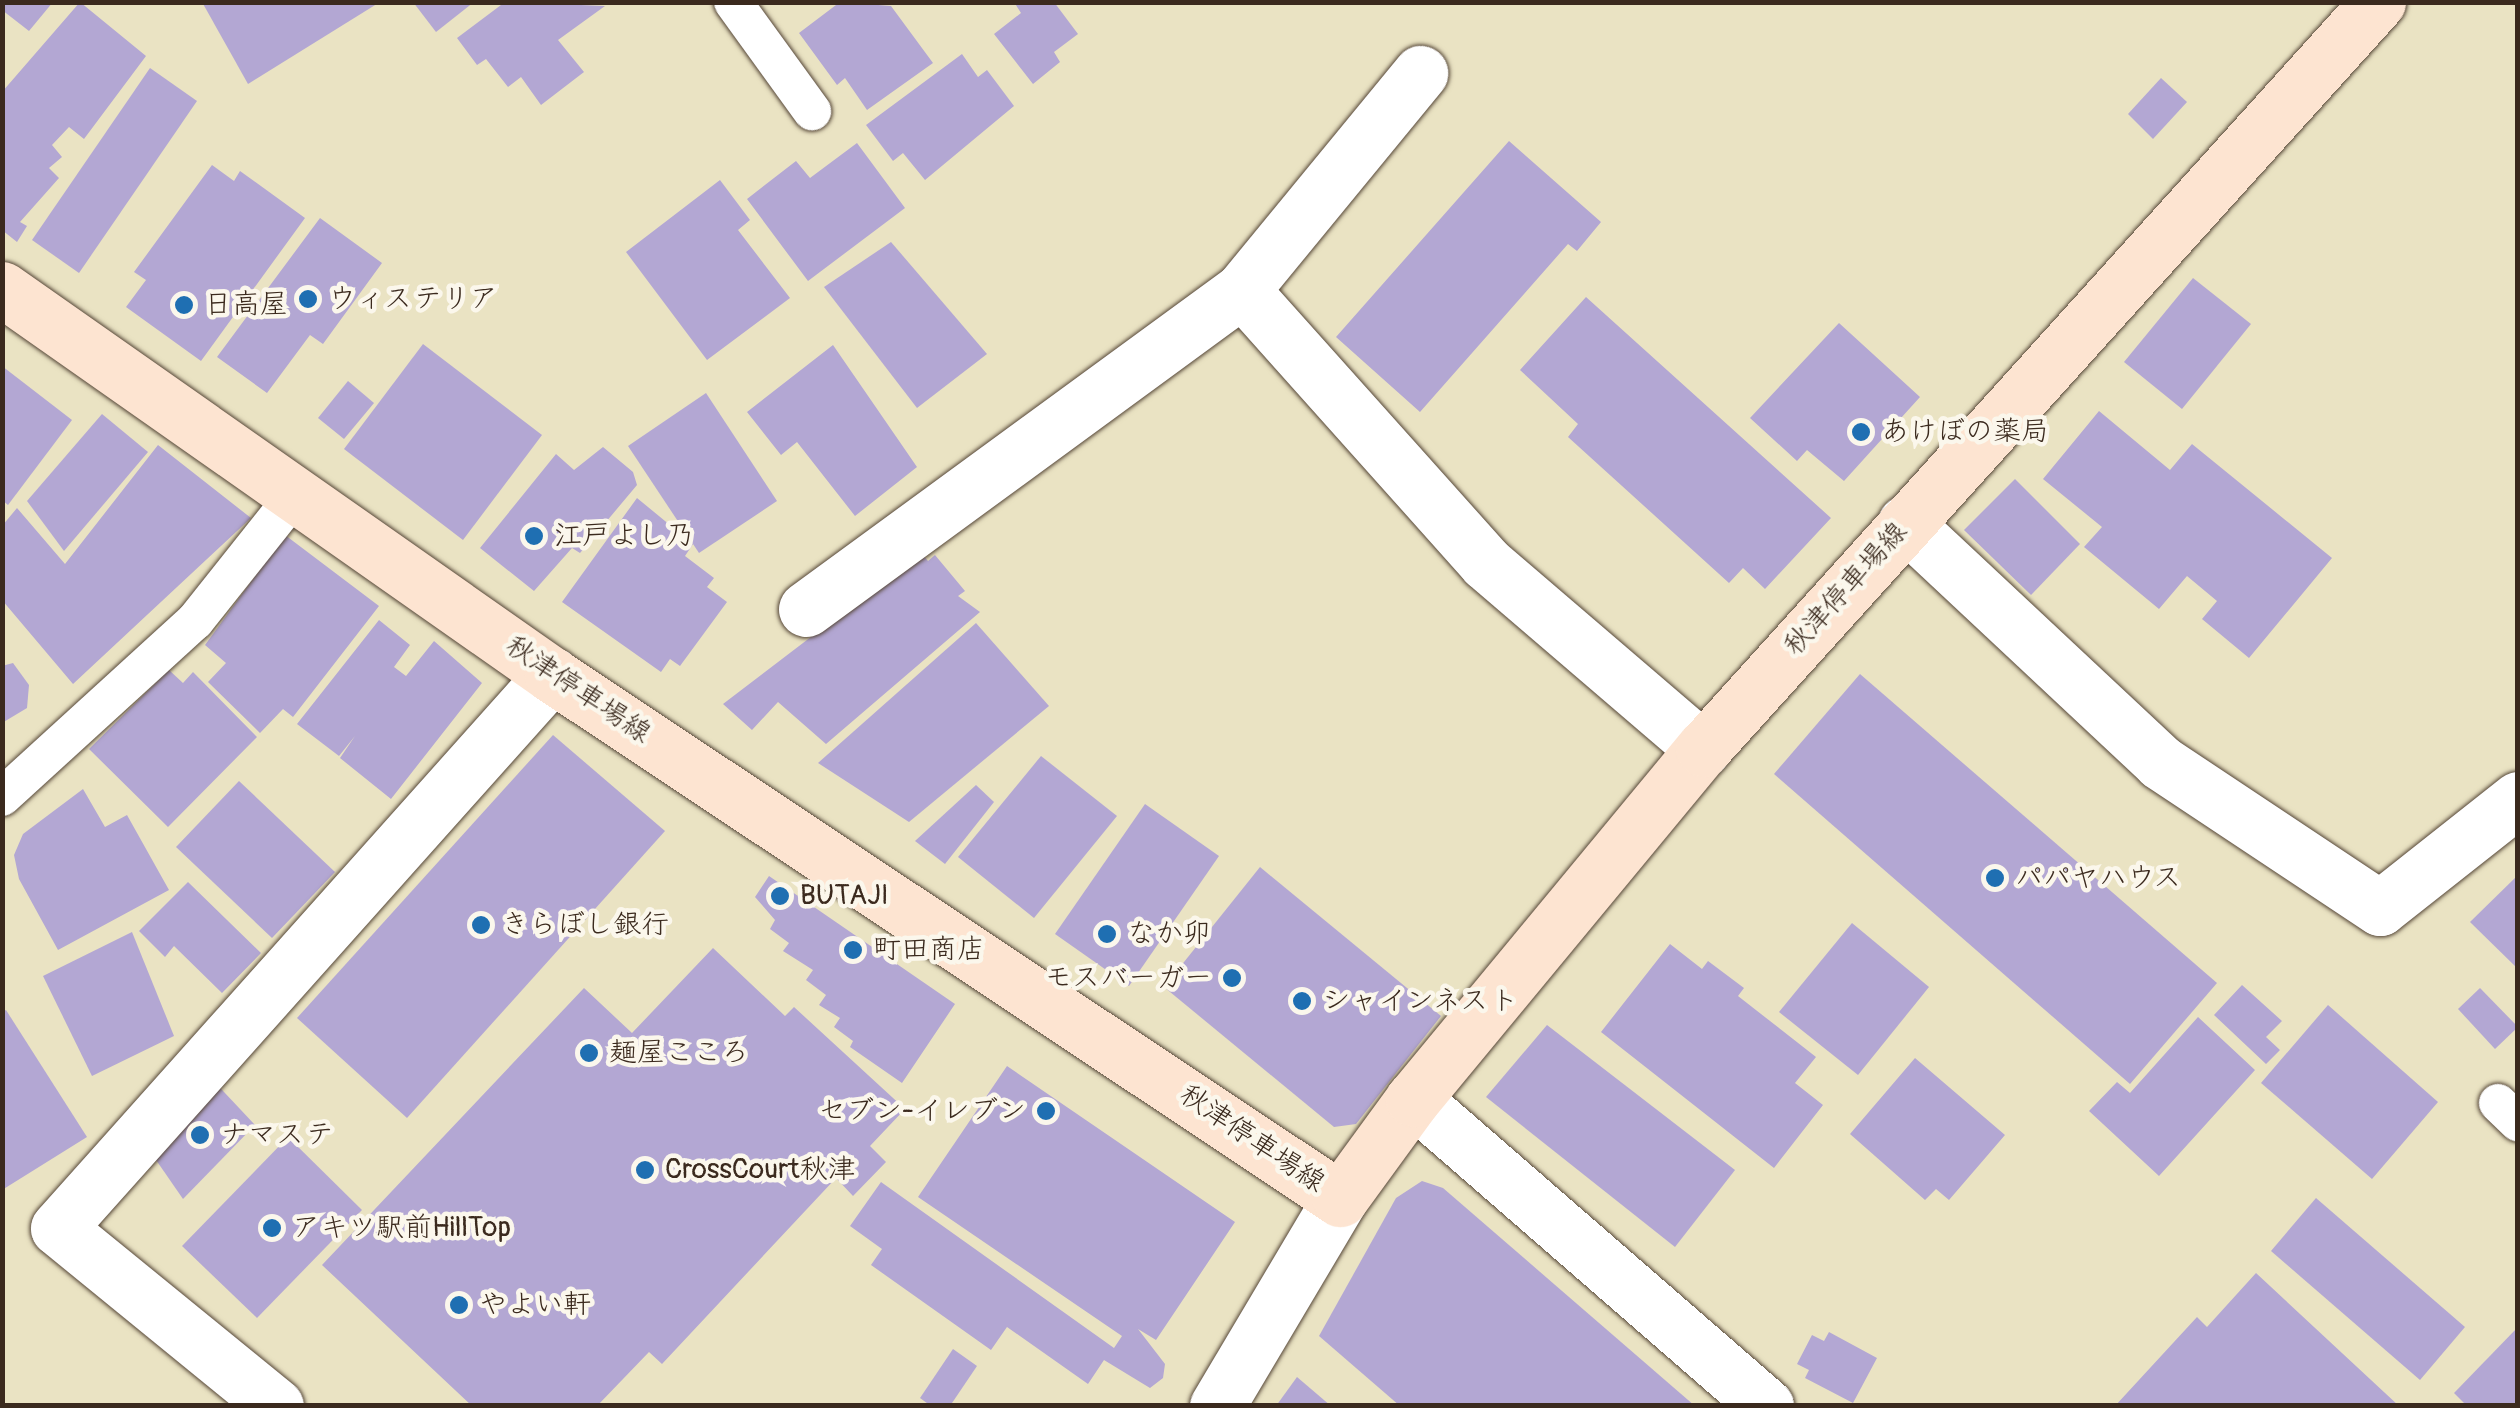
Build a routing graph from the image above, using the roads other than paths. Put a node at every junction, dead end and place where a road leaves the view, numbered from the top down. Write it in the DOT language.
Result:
graph roads {
  1 [pos="733,2"];
  2 [pos="2378,2"];
  3 [pos="1420,72"];
  4 [pos="812,111"];
  5 [pos="2,289"];
  6 [pos="1242,290"];
  7 [pos="296,494"];
  8 [pos="1905,523"];
  9 [pos="806,609"];
  10 [pos="552,675"];
  11 [pos="1703,749"];
  12 [pos="2,797"];
  13 [pos="2518,799"];
  14 [pos="1413,1099"];
  15 [pos="1340,1199"];
  16 [pos="276,1406"];
  17 [pos="1217,1406"];
  18 [pos="1766,1406"];
  1 -- 4 [label="lane"];
  2 -- 8 [label="main road, 秋津停車場線"];
  3 -- 6 [label="street"];
  5 -- 7 [label="main road, 秋津停車場線"];
  6 -- 9 [label="street"];
  6 -- 11 [label="street"];
  7 -- 10 [label="main road, 秋津停車場線"];
  7 -- 12 [label="lane"];
  8 -- 11 [label="main road, 秋津停車場線"];
  8 -- 13 [label="street"];
  10 -- 15 [label="main road, 秋津停車場線"];
  10 -- 16 [label="street"];
  11 -- 14 [label="main road, 秋津停車場線"];
  14 -- 15 [label="main road, 秋津停車場線"];
  14 -- 18 [label="street"];
  15 -- 17 [label="street"];
}
